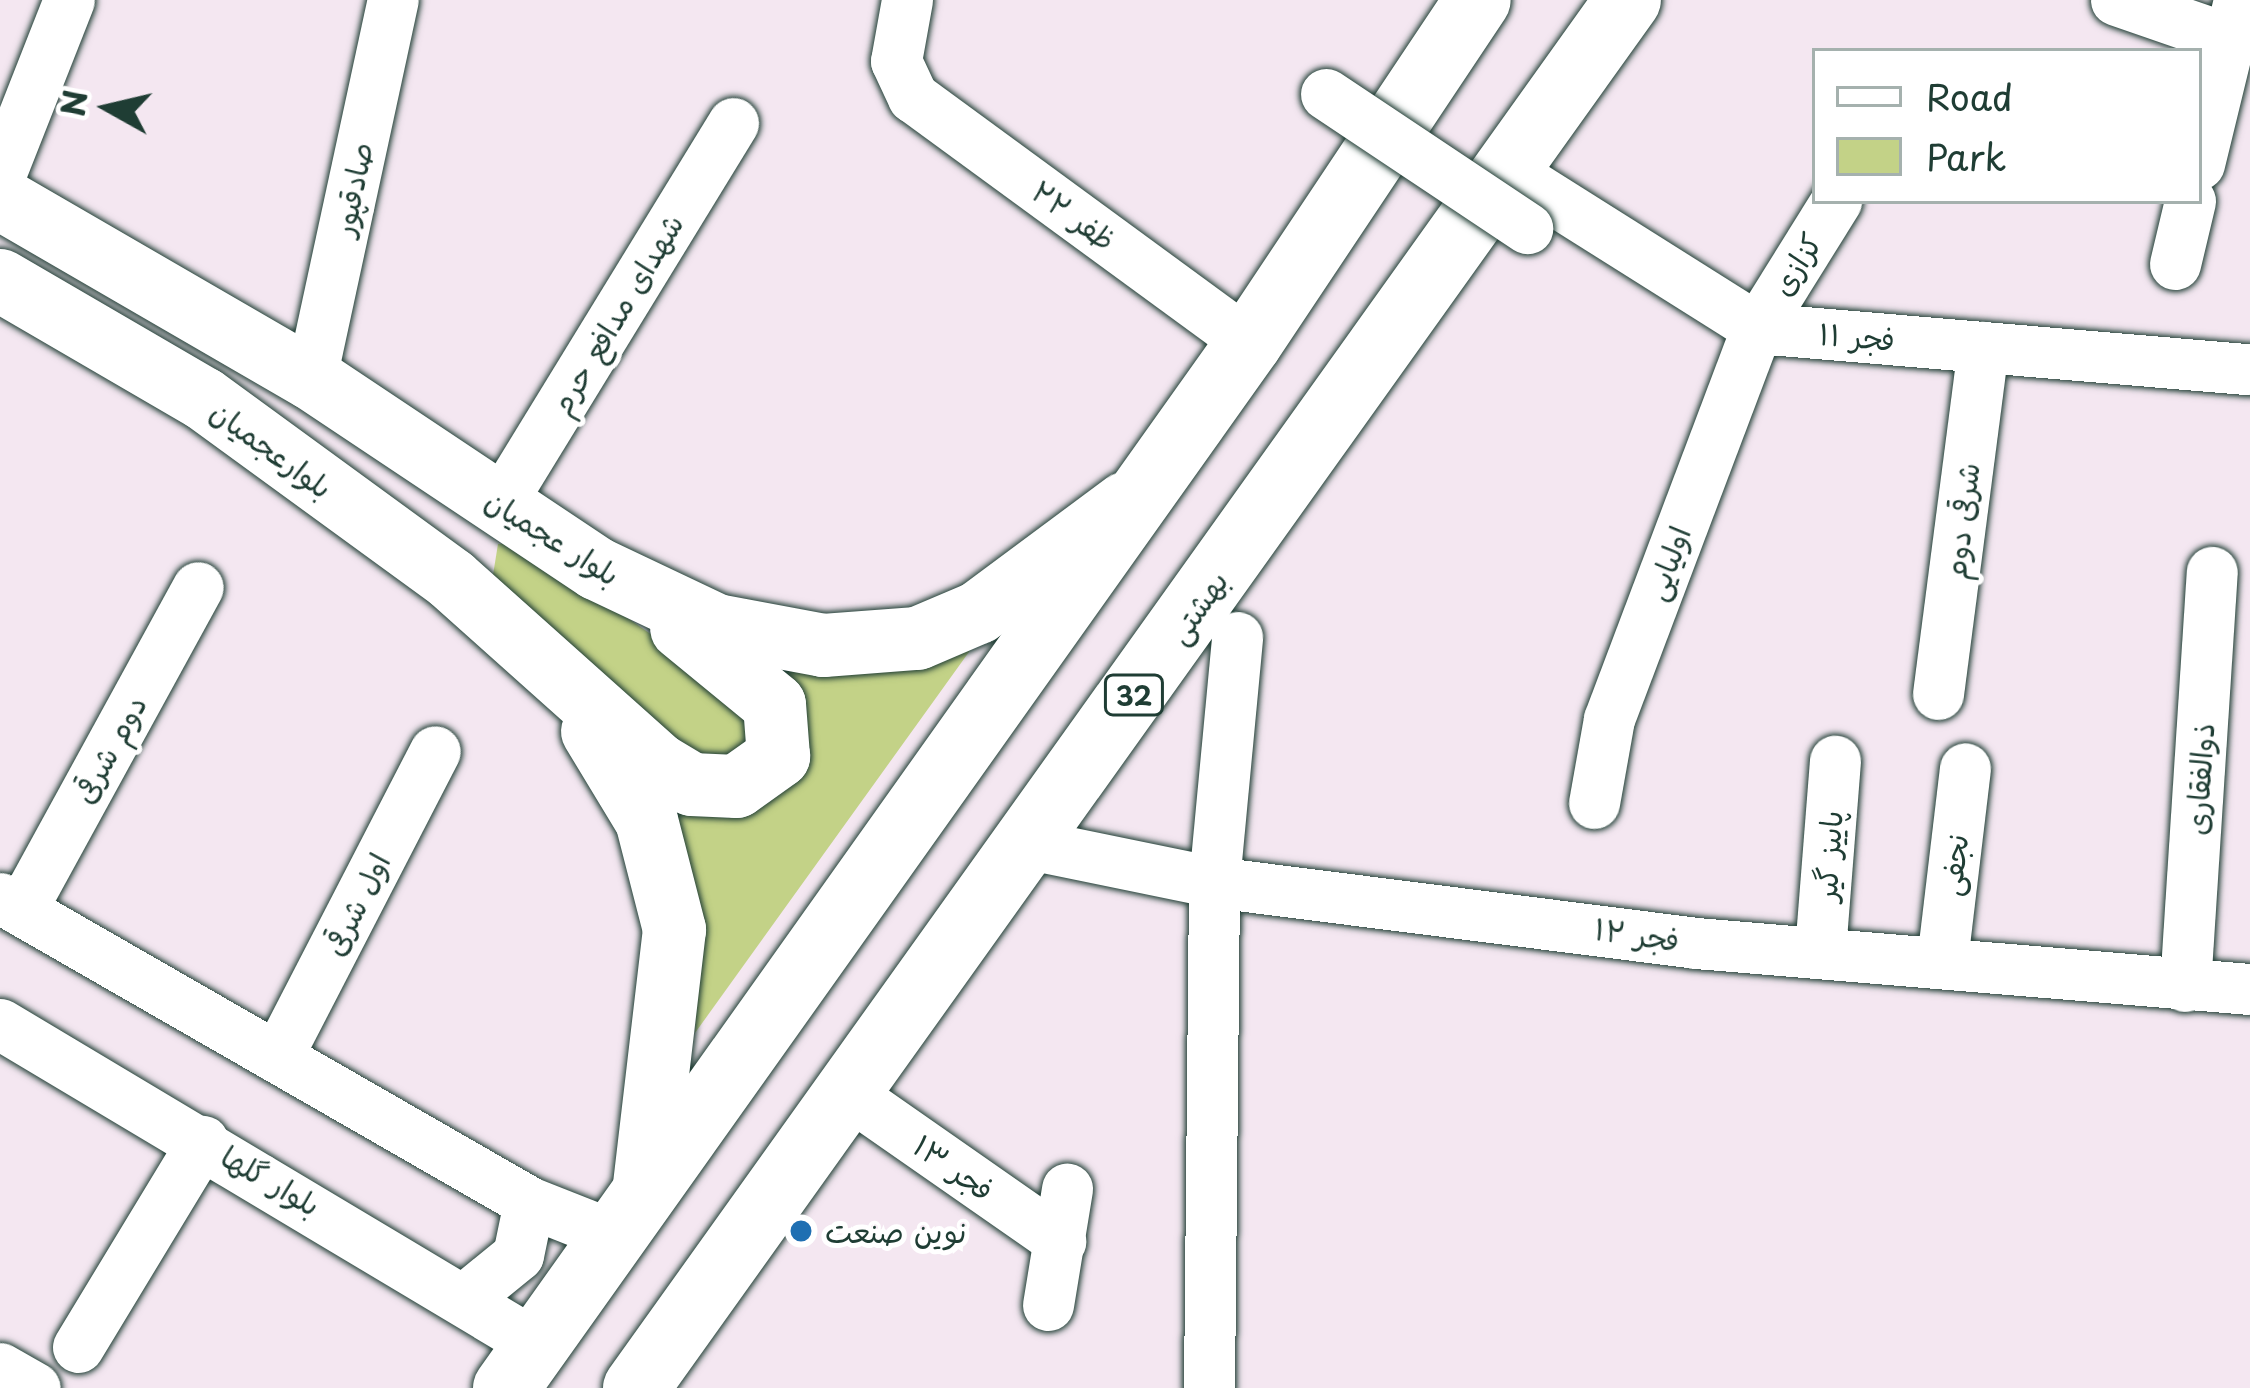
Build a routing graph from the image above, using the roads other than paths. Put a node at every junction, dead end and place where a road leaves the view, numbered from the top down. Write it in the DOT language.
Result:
graph roads {
  1 [pos="69,0"];
  2 [pos="393,0"];
  3 [pos="907,0"];
  4 [pos="1478,0"];
  5 [pos="1628,0"];
  6 [pos="2116,0"];
  7 [pos="2234,20"];
  8 [pos="1326,94"];
  9 [pos="733,123"];
  10 [pos="2202,152"];
  11 [pos="0,175"];
  12 [pos="0,198"];
  13 [pos="1518,200"];
  14 [pos="1834,204"];
  15 [pos="2189,204"];
  16 [pos="2175,264"];
  17 [pos="0,280"];
  18 [pos="1756,328"];
  19 [pos="1249,343"];
  20 [pos="1983,347"];
  21 [pos="2250,369"];
  22 [pos="311,378"];
  23 [pos="1133,497"];
  24 [pos="499,506"];
  25 [pos="596,568"];
  26 [pos="2212,572"];
  27 [pos="451,579"];
  28 [pos="198,587"];
  29 [pos="1237,637"];
  30 [pos="523,646"];
  31 [pos="1938,694"];
  32 [pos="435,751"];
  33 [pos="1835,761"];
  34 [pos="1965,768"];
  35 [pos="1594,802"];
  36 [pos="1029,844"];
  37 [pos="1214,882"];
  38 [pos="10,904"];
  39 [pos="1820,951"];
  40 [pos="1942,962"];
  41 [pos="2186,986"];
  42 [pos="2250,989"];
  43 [pos="0,1024"];
  44 [pos="277,1057"];
  45 [pos="848,1093"];
  46 [pos="203,1141"];
  47 [pos="1067,1190"];
  48 [pos="529,1202"];
  49 [pos="629,1215"];
  50 [pos="1060,1240"];
  51 [pos="470,1295"];
  52 [pos="1048,1305"];
  53 [pos="77,1347"];
  54 [pos="522,1366"];
  55 [pos="0,1368"];
  56 [pos="35,1388"];
  57 [pos="636,1388"];
  58 [pos="1209,1388"];
  1 -- 11 [label="street"];
  2 -- 22 [label="street, صادقپور"];
  3 -- 19 [label="street, ظفر ۲۲"];
  4 -- 19 [label="highway"];
  5 -- 13 [label="highway, بهشتی / 32"];
  6 -- 7 [label="street"];
  7 -- 10 [label="street"];
  8 -- 13 [label="street, فجر ۱۱, bridge"];
  9 -- 24 [label="street, شهدای مدافع حرم"];
  12 -- 22 [label="main road, بلوار عجمیان"];
  13 -- 18 [label="street, فجر ۱۱"];
  13 -- 36 [label="highway, بهشتی / 32"];
  14 -- 18 [label="street, کزازی"];
  15 -- 16 [label="street"];
  17 -- 27 [label="main road, بلوارعجمیان"];
  18 -- 20 [label="street, فجر ۱۱"];
  18 -- 35 [label="street, اولیایی"];
  19 -- 23 [label="highway"];
  20 -- 21 [label="street, فجر ۱۱"];
  20 -- 31 [label="street, شرقی دوم"];
  22 -- 24 [label="main road, بلوار عجمیان"];
  23 -- 25 [label="main road, بلوار عجمیان"];
  23 -- 49 [label="highway"];
  24 -- 25 [label="main road, بلوار عجمیان"];
  24 -- 27 [label="main road"];
  25 -- 30 [label="main road"];
  26 -- 41 [label="street, ذوالفقاری"];
  27 -- 30 [label="main road, بلوارعجمیان"];
  28 -- 38 [label="street, دوم شرقی"];
  29 -- 37 [label="street"];
  30 -- 49 [label="main road"];
  32 -- 44 [label="street, اول شرقی"];
  33 -- 39 [label="street, پاییز گیر"];
  34 -- 40 [label="street, نجفی"];
  36 -- 37 [label="street, فجر ۱۲"];
  36 -- 45 [label="highway, بهشتی / 32"];
  37 -- 39 [label="street, فجر ۱۲"];
  37 -- 58 [label="street"];
  38 -- 44 [label="street"];
  39 -- 40 [label="street, فجر ۱۲"];
  40 -- 41 [label="street, فجر ۱۲"];
  41 -- 42 [label="street, فجر ۱۲"];
  43 -- 46 [label="street, بلوار گلها"];
  44 -- 48 [label="street"];
  45 -- 50 [label="street, فجر ۱۳"];
  45 -- 57 [label="highway, بهشتی / 32"];
  46 -- 51 [label="street, بلوار گلها"];
  46 -- 53 [label="street"];
  47 -- 50 [label="street"];
  48 -- 49 [label="street"];
  48 -- 51 [label="street"];
  49 -- 54 [label="highway"];
  50 -- 52 [label="street"];
  51 -- 54 [label="street, بلوار گلها"];
  55 -- 56 [label="street"];
}
